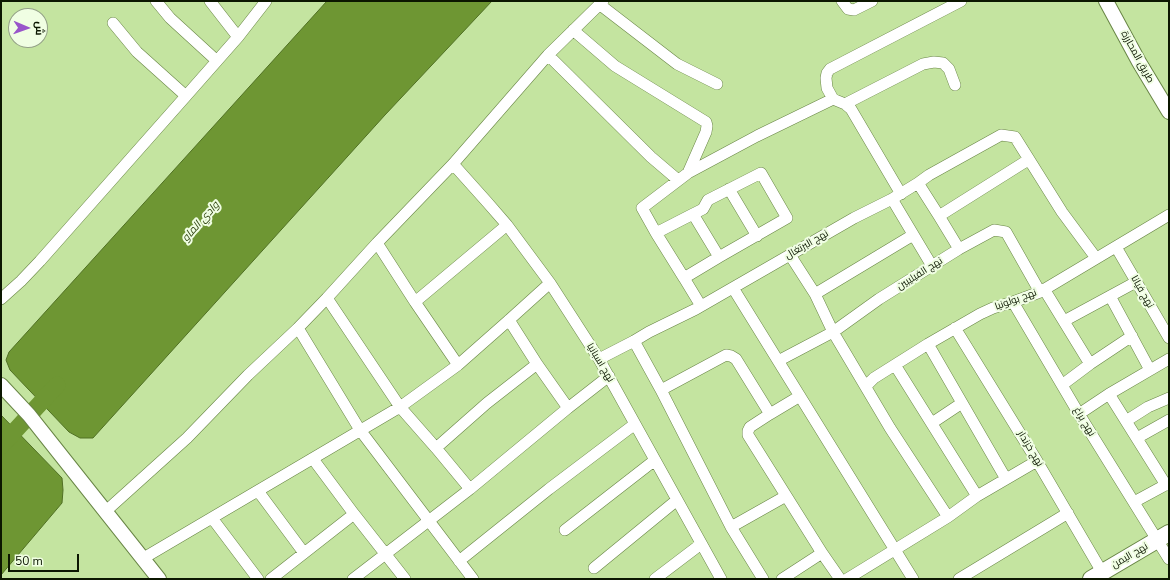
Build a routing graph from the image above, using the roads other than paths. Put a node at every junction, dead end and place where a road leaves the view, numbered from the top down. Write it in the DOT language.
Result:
graph roads {
  1 [pos="156,1"];
  2 [pos="210,1"];
  3 [pos="266,1"];
  4 [pos="842,1"];
  5 [pos="872,1"];
  6 [pos="961,1"];
  7 [pos="1106,1"];
  8 [pos="601,3"];
  9 [pos="113,23"];
  10 [pos="573,30"];
  11 [pos="238,37"];
  12 [pos="548,55"];
  13 [pos="217,61"];
  14 [pos="716,84"];
  15 [pos="955,85"];
  16 [pos="186,96"];
  17 [pos="833,99"];
  18 [pos="845,104"];
  19 [pos="1169,112"];
  20 [pos="1028,160"];
  21 [pos="453,164"];
  22 [pos="688,173"];
  23 [pos="678,180"];
  24 [pos="918,183"];
  25 [pos="729,189"];
  26 [pos="896,196"];
  27 [pos="693,214"];
  28 [pos="1169,215"];
  29 [pos="939,216"];
  30 [pos="507,226"];
  31 [pos="656,233"];
  32 [pos="913,235"];
  33 [pos="757,236"];
  34 [pos="377,243"];
  35 [pos="1116,247"];
  36 [pos="959,250"];
  37 [pos="790,255"];
  38 [pos="719,257"];
  39 [pos="1096,258"];
  40 [pos="932,266"];
  41 [pos="684,278"];
  42 [pos="1136,282"];
  43 [pos="550,283"];
  44 [pos="733,288"];
  45 [pos="1042,290"];
  46 [pos="815,294"];
  47 [pos="1110,296"];
  48 [pos="327,298"];
  49 [pos="1,299"];
  50 [pos="415,302"];
  51 [pos="1013,302"];
  52 [pos="701,306"];
  53 [pos="510,320"];
  54 [pos="1064,322"];
  55 [pos="298,328"];
  56 [pos="955,328"];
  57 [pos="833,332"];
  58 [pos="1132,336"];
  59 [pos="1169,338"];
  60 [pos="634,341"];
  61 [pos="928,344"];
  62 [pos="599,359"];
  63 [pos="1169,359"];
  64 [pos="778,361"];
  65 [pos="458,364"];
  66 [pos="537,364"];
  67 [pos="1090,364"];
  68 [pos="895,365"];
  69 [pos="1150,370"];
  70 [pos="609,376"];
  71 [pos="1,385"];
  72 [pos="1062,385"];
  73 [pos="866,387"];
  74 [pos="661,390"];
  75 [pos="1109,394"];
  76 [pos="800,396"];
  77 [pos="1169,398"];
  78 [pos="962,403"];
  79 [pos="400,407"];
  80 [pos="568,408"];
  81 [pos="770,414"];
  82 [pos="1079,414"];
  83 [pos="1169,420"];
  84 [pos="1126,421"];
  85 [pos="932,423"];
  86 [pos="635,424"];
  87 [pos="360,430"];
  88 [pos="1137,438"];
  89 [pos="436,448"];
  90 [pos="313,459"];
  91 [pos="655,460"];
  92 [pos="1037,461"];
  93 [pos="1006,479"];
  94 [pos="1168,484"];
  95 [pos="470,489"];
  96 [pos="258,491"];
  97 [pos="786,496"];
  98 [pos="977,496"];
  99 [pos="677,500"];
  100 [pos="1134,502"];
  101 [pos="106,511"];
  102 [pos="1068,513"];
  103 [pos="354,514"];
  104 [pos="948,517"];
  105 [pos="212,518"];
  106 [pos="429,521"];
  107 [pos="731,527"];
  108 [pos="565,530"];
  109 [pos="1163,537"];
  110 [pos="701,544"];
  111 [pos="895,549"];
  112 [pos="304,553"];
  113 [pos="822,553"];
  114 [pos="385,554"];
  115 [pos="142,559"];
  116 [pos="1169,559"];
  117 [pos="458,561"];
  118 [pos="594,568"];
  119 [pos="1097,576"];
  120 [pos="718,578"];
  121 [pos="159,579"];
  122 [pos="258,579"];
  123 [pos="271,579"];
  124 [pos="353,579"];
  125 [pos="406,579"];
  126 [pos="472,579"];
  127 [pos="655,579"];
  128 [pos="763,579"];
  129 [pos="782,579"];
  130 [pos="840,579"];
  131 [pos="847,579"];
  132 [pos="914,579"];
  133 [pos="959,579"];
  1 -- 13 [label="street"];
  2 -- 11 [label="street"];
  3 -- 11 [label="street"];
  4 -- 5 [label="street"];
  6 -- 17 [label="street"];
  7 -- 19 [label="street, طريق المحارزة"];
  8 -- 10 [label="street"];
  8 -- 14 [label="street"];
  9 -- 16 [label="street"];
  10 -- 12 [label="street"];
  10 -- 22 [label="street"];
  11 -- 13 [label="street"];
  12 -- 21 [label="street"];
  12 -- 23 [label="street"];
  13 -- 16 [label="street"];
  15 -- 18 [label="street"];
  16 -- 49 [label="street"];
  17 -- 18 [label="street"];
  17 -- 22 [label="street"];
  18 -- 26 [label="street"];
  20 -- 24 [label="street, نهج البرتغال"];
  20 -- 29 [label="street"];
  20 -- 39 [label="street"];
  21 -- 30 [label="street, نهج اسبانيا"];
  21 -- 34 [label="street"];
  22 -- 23 [label="street"];
  23 -- 31 [label="street"];
  24 -- 26 [label="street, نهج البرتغال"];
  24 -- 29 [label="street"];
  25 -- 27 [label="street"];
  25 -- 33 [label="street"];
  25 -- 33 [label="street"];
  26 -- 32 [label="street"];
  26 -- 37 [label="street, نهج البرتغال"];
  27 -- 31 [label="street"];
  27 -- 38 [label="street"];
  28 -- 35 [label="street, نهج بولونيا"];
  29 -- 36 [label="street"];
  30 -- 43 [label="street, نهج اسبانيا"];
  30 -- 50 [label="street"];
  31 -- 41 [label="street"];
  32 -- 40 [label="street"];
  32 -- 46 [label="street"];
  33 -- 38 [label="street"];
  34 -- 48 [label="street"];
  34 -- 50 [label="street"];
  35 -- 39 [label="street, نهج بولونيا"];
  35 -- 42 [label="street, نهج فيانا"];
  36 -- 40 [label="street, نهج الفيليبين"];
  36 -- 45 [label="street, نهج الفيليبين"];
  37 -- 44 [label="street, نهج البرتغال"];
  37 -- 46 [label="street"];
  38 -- 41 [label="street"];
  39 -- 45 [label="street, نهج بولونيا"];
  40 -- 57 [label="street, نهج الفيليبين"];
  41 -- 52 [label="street"];
  42 -- 47 [label="street"];
  42 -- 59 [label="street, نهج فيانا"];
  43 -- 53 [label="street"];
  43 -- 62 [label="street, نهج اسبانيا"];
  44 -- 52 [label="street, نهج البرتغال"];
  44 -- 64 [label="street"];
  45 -- 51 [label="street, نهج بولونيا"];
  45 -- 54 [label="street"];
  46 -- 57 [label="street"];
  47 -- 54 [label="street"];
  47 -- 58 [label="street"];
  48 -- 55 [label="street"];
  48 -- 79 [label="street"];
  50 -- 65 [label="street"];
  51 -- 56 [label="street, نهج بولونيا"];
  51 -- 72 [label="street, نهج براغ"];
  52 -- 60 [label="street, نهج البرتغال"];
  53 -- 65 [label="street"];
  53 -- 66 [label="street"];
  54 -- 67 [label="street"];
  55 -- 87 [label="street"];
  55 -- 101 [label="street"];
  56 -- 61 [label="street, نهج بولونيا"];
  56 -- 92 [label="street, نهج خزندار"];
  57 -- 64 [label="street, نهج الفيليبين"];
  57 -- 73 [label="street"];
  58 -- 67 [label="street"];
  58 -- 69 [label="street"];
  60 -- 62 [label="street, نهج البرتغال"];
  60 -- 74 [label="street"];
  61 -- 68 [label="street, نهج بولونيا"];
  61 -- 78 [label="street"];
  62 -- 70 [label="street, نهج اسبانيا"];
  63 -- 69 [label="street"];
  64 -- 76 [label="street"];
  65 -- 79 [label="street"];
  66 -- 80 [label="street"];
  66 -- 89 [label="street"];
  67 -- 72 [label="street"];
  68 -- 73 [label="street, نهج بولونيا"];
  68 -- 85 [label="street"];
  69 -- 75 [label="street"];
  70 -- 80 [label="street"];
  70 -- 86 [label="street, نهج اسبانيا"];
  71 -- 101 [label="street"];
  72 -- 82 [label="street, نهج براغ"];
  73 -- 104 [label="street"];
  74 -- 81 [label="street"];
  74 -- 107 [label="street"];
  75 -- 82 [label="street"];
  75 -- 84 [label="street"];
  76 -- 81 [label="street"];
  76 -- 111 [label="street"];
  77 -- 84 [label="street"];
  78 -- 85 [label="street"];
  78 -- 93 [label="street"];
  79 -- 87 [label="street"];
  79 -- 89 [label="street"];
  80 -- 95 [label="street"];
  81 -- 97 [label="street"];
  82 -- 100 [label="street, نهج براغ"];
  83 -- 88 [label="street"];
  84 -- 88 [label="street"];
  85 -- 98 [label="street"];
  86 -- 91 [label="street, نهج اسبانيا"];
  86 -- 117 [label="street"];
  87 -- 90 [label="street"];
  87 -- 106 [label="street"];
  88 -- 94 [label="street"];
  89 -- 95 [label="street"];
  90 -- 96 [label="street"];
  90 -- 103 [label="street"];
  91 -- 99 [label="street, نهج اسبانيا"];
  91 -- 108 [label="street"];
  92 -- 93 [label="street"];
  92 -- 102 [label="street, نهج خزندار"];
  93 -- 98 [label="street"];
  94 -- 100 [label="street"];
  95 -- 106 [label="street"];
  96 -- 105 [label="street"];
  96 -- 112 [label="street"];
  97 -- 107 [label="street"];
  97 -- 113 [label="street"];
  98 -- 104 [label="street"];
  99 -- 110 [label="street, نهج اسبانيا"];
  99 -- 118 [label="street"];
  100 -- 109 [label="street, نهج براغ"];
  101 -- 115 [label="street"];
  102 -- 119 [label="street, نهج خزندار"];
  102 -- 133 [label="street"];
  103 -- 112 [label="street"];
  103 -- 114 [label="street"];
  104 -- 111 [label="street"];
  105 -- 115 [label="street"];
  105 -- 122 [label="street"];
  106 -- 114 [label="street"];
  106 -- 117 [label="street"];
  107 -- 128 [label="street"];
  109 -- 116 [label="street, نهج براغ"];
  109 -- 119 [label="main road, نهج اليمن"];
  110 -- 120 [label="street, نهج اسبانيا"];
  110 -- 127 [label="street"];
  111 -- 131 [label="street"];
  111 -- 132 [label="street"];
  112 -- 123 [label="street"];
  113 -- 129 [label="street"];
  113 -- 130 [label="street"];
  114 -- 124 [label="street"];
  114 -- 125 [label="street"];
  115 -- 121 [label="street"];
  117 -- 126 [label="street"];
}
